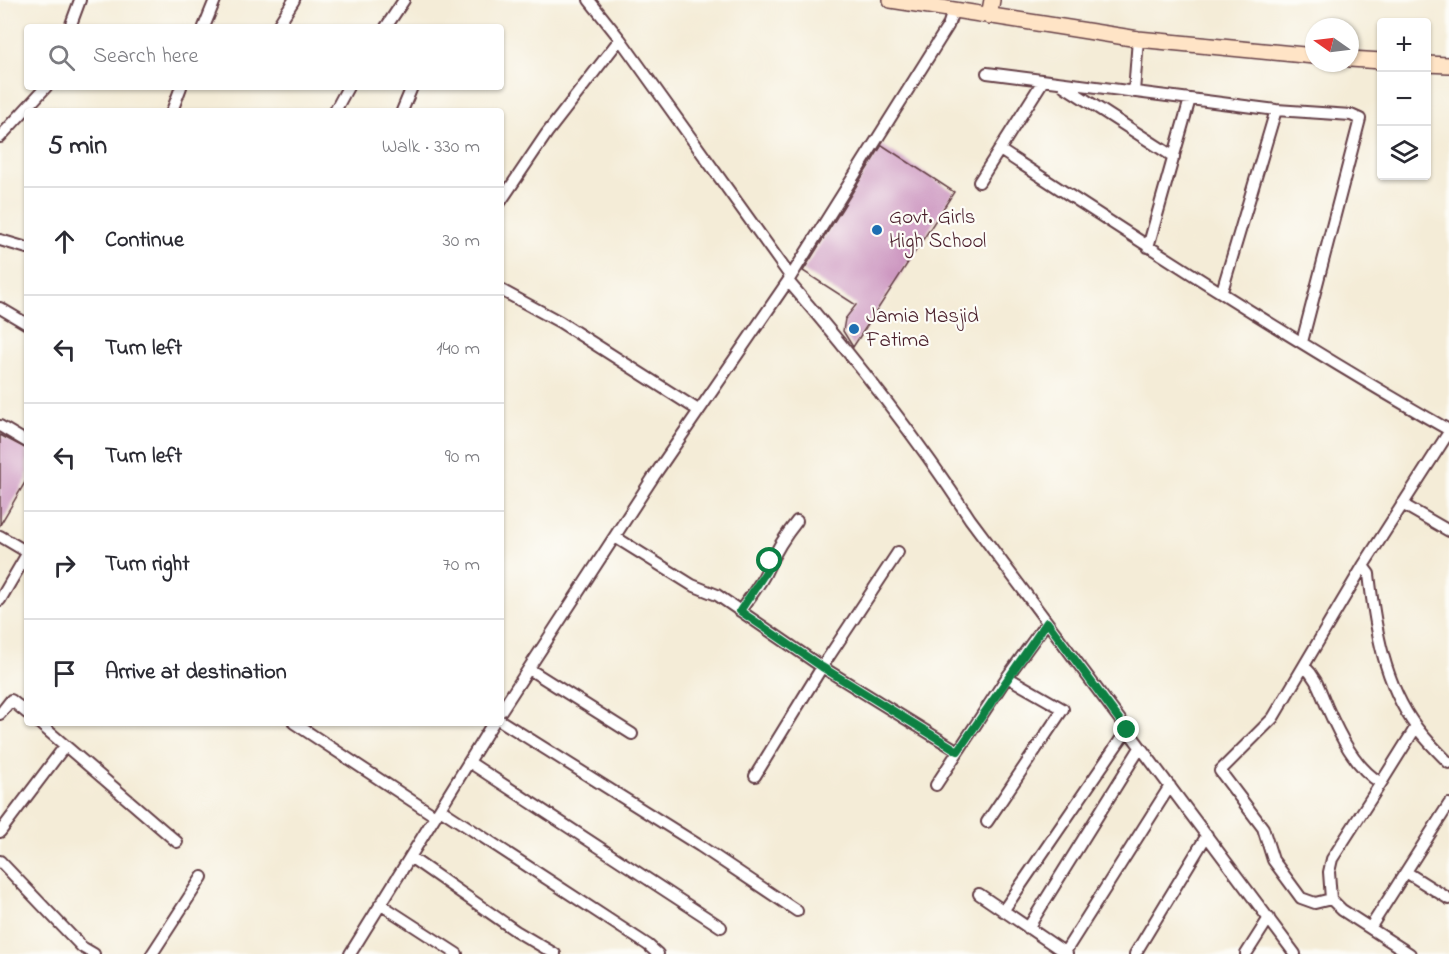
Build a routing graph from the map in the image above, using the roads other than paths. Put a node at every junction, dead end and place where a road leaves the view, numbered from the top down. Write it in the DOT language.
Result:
graph roads {
  1 [pos="80,0"];
  2 [pos="215,0"];
  3 [pos="294,0"];
  4 [pos="404,0"];
  5 [pos="589,0"];
  6 [pos="891,0"];
  7 [pos="992,0"];
  8 [pos="953,11"];
  9 [pos="989,16"];
  10 [pos="71,24"];
  11 [pos="205,24"];
  12 [pos="274,24"];
  13 [pos="388,24"];
  14 [pos="620,39"];
  15 [pos="1138,39"];
  16 [pos="1305,55"];
  17 [pos="1359,60"];
  18 [pos="1377,61"];
  19 [pos="1431,64"];
  20 [pos="1449,65"];
  21 [pos="987,73"];
  22 [pos="1044,81"];
  23 [pos="1060,83"];
  24 [pos="43,90"];
  25 [pos="181,90"];
  26 [pos="346,90"];
  27 [pos="411,90"];
  28 [pos="1134,92"];
  29 [pos="1190,99"];
  30 [pos="27,108"];
  31 [pos="173,108"];
  32 [pos="337,108"];
  33 [pos="403,108"];
  34 [pos="1276,110"];
  35 [pos="24,111"];
  36 [pos="0,137"];
  37 [pos="1000,150"];
  38 [pos="1174,157"];
  39 [pos="979,182"];
  40 [pos="504,197"];
  41 [pos="0,240"];
  42 [pos="24,247"];
  43 [pos="1148,247"];
  44 [pos="789,278"];
  45 [pos="1222,291"];
  46 [pos="504,292"];
  47 [pos="0,308"];
  48 [pos="24,322"];
  49 [pos="1302,342"];
  50 [pos="698,410"];
  51 [pos="0,426"];
  52 [pos="1449,431"];
  53 [pos="24,440"];
  54 [pos="1402,504"];
  55 [pos="797,521"];
  56 [pos="1449,531"];
  57 [pos="0,536"];
  58 [pos="615,537"];
  59 [pos="24,551"];
  60 [pos="898,552"];
  61 [pos="24,558"];
  62 [pos="1363,566"];
  63 [pos="0,600"];
  64 [pos="740,611"];
  65 [pos="1047,622"];
  66 [pos="1304,666"];
  67 [pos="822,667"];
  68 [pos="529,669"];
  69 [pos="1007,677"];
  70 [pos="504,706"];
  71 [pos="24,710"];
  72 [pos="0,714"];
  73 [pos="504,723"];
  74 [pos="42,726"];
  75 [pos="299,726"];
  76 [pos="491,726"];
  77 [pos="1416,727"];
  78 [pos="1127,730"];
  79 [pos="632,734"];
  80 [pos="65,746"];
  81 [pos="1140,748"];
  82 [pos="958,751"];
  83 [pos="469,762"];
  84 [pos="1449,763"];
  85 [pos="755,776"];
  86 [pos="1381,783"];
  87 [pos="936,785"];
  88 [pos="1170,786"];
  89 [pos="1449,804"];
  90 [pos="438,813"];
  91 [pos="1446,817"];
  92 [pos="987,822"];
  93 [pos="0,832"];
  94 [pos="1207,835"];
  95 [pos="177,842"];
  96 [pos="410,857"];
  97 [pos="0,861"];
  98 [pos="1406,872"];
  99 [pos="202,877"];
  100 [pos="979,894"];
  101 [pos="1331,899"];
  102 [pos="1449,899"];
  103 [pos="380,904"];
  104 [pos="796,911"];
  105 [pos="1003,911"];
  106 [pos="1269,918"];
  107 [pos="722,927"];
  108 [pos="1028,928"];
  109 [pos="1370,928"];
  110 [pos="78,950"];
  111 [pos="353,953"];
  112 [pos="1066,953"];
  113 [pos="94,954"];
  114 [pos="152,954"];
  115 [pos="457,954"];
  116 [pos="555,954"];
  117 [pos="658,954"];
  118 [pos="1135,954"];
  119 [pos="1246,954"];
  120 [pos="1295,954"];
  121 [pos="1410,954"];
  1 -- 10 [label="street"];
  2 -- 11 [label="street"];
  3 -- 12 [label="street"];
  4 -- 13 [label="street"];
  5 -- 14 [label="street"];
  6 -- 8 [label="street"];
  7 -- 9 [label="street"];
  8 -- 9 [label="street"];
  8 -- 44 [label="street"];
  9 -- 15 [label="street"];
  14 -- 40 [label="street"];
  14 -- 44 [label="street"];
  15 -- 16 [label="street"];
  15 -- 28 [label="street"];
  17 -- 18 [label="street"];
  19 -- 20 [label="street"];
  21 -- 22 [label="street"];
  22 -- 23 [label="street"];
  22 -- 37 [label="street"];
  23 -- 28 [label="street"];
  23 -- 38 [label="street"];
  24 -- 30 [label="street"];
  25 -- 31 [label="street"];
  26 -- 32 [label="street"];
  27 -- 33 [label="street"];
  28 -- 29 [label="street"];
  29 -- 34 [label="street"];
  29 -- 38 [label="street"];
  34 -- 45 [label="street"];
  34 -- 49 [label="street"];
  35 -- 36 [label="street"];
  37 -- 39 [label="street"];
  37 -- 43 [label="street"];
  38 -- 43 [label="street"];
  41 -- 42 [label="street"];
  43 -- 45 [label="street"];
  44 -- 50 [label="street"];
  44 -- 65 [label="street"];
  45 -- 49 [label="street"];
  46 -- 50 [label="street"];
  47 -- 48 [label="street"];
  49 -- 52 [label="street"];
  50 -- 58 [label="street"];
  51 -- 53 [label="street"];
  52 -- 54 [label="street"];
  54 -- 56 [label="street"];
  54 -- 62 [label="street"];
  55 -- 64 [label="street"];
  57 -- 59 [label="street"];
  58 -- 64 [label="street"];
  58 -- 68 [label="street"];
  60 -- 67 [label="street"];
  61 -- 63 [label="street"];
  62 -- 66 [label="street"];
  62 -- 77 [label="street"];
  64 -- 67 [label="street"];
  65 -- 69 [label="street"];
  65 -- 78 [label="street"];
  66 -- 86 [label="street"];
  66 -- 101 [label="street"];
  67 -- 82 [label="street"];
  67 -- 85 [label="street"];
  68 -- 70 [label="street"];
  68 -- 79 [label="street"];
  69 -- 82 [label="street"];
  69 -- 92 [label="street"];
  71 -- 72 [label="street"];
  73 -- 104 [label="street"];
  74 -- 80 [label="street"];
  75 -- 90 [label="street"];
  76 -- 83 [label="street"];
  77 -- 84 [label="street"];
  77 -- 86 [label="street"];
  78 -- 81 [label="street"];
  78 -- 105 [label="street"];
  80 -- 93 [label="street"];
  80 -- 95 [label="street"];
  81 -- 88 [label="street"];
  81 -- 108 [label="street"];
  82 -- 87 [label="street"];
  83 -- 90 [label="street"];
  83 -- 107 [label="street"];
  86 -- 101 [label="street"];
  88 -- 94 [label="street"];
  88 -- 112 [label="street"];
  89 -- 91 [label="street"];
  90 -- 96 [label="street"];
  90 -- 117 [label="street"];
  91 -- 98 [label="street"];
  94 -- 106 [label="street"];
  94 -- 118 [label="street"];
  96 -- 103 [label="street"];
  96 -- 116 [label="street"];
  97 -- 110 [label="street"];
  98 -- 102 [label="street"];
  98 -- 109 [label="street"];
  99 -- 114 [label="street"];
  100 -- 105 [label="street"];
  101 -- 109 [label="street"];
  103 -- 111 [label="street"];
  103 -- 115 [label="street"];
  105 -- 108 [label="street"];
  106 -- 119 [label="street"];
  106 -- 120 [label="street"];
  108 -- 112 [label="street"];
  109 -- 121 [label="street"];
  110 -- 113 [label="street"];
}
